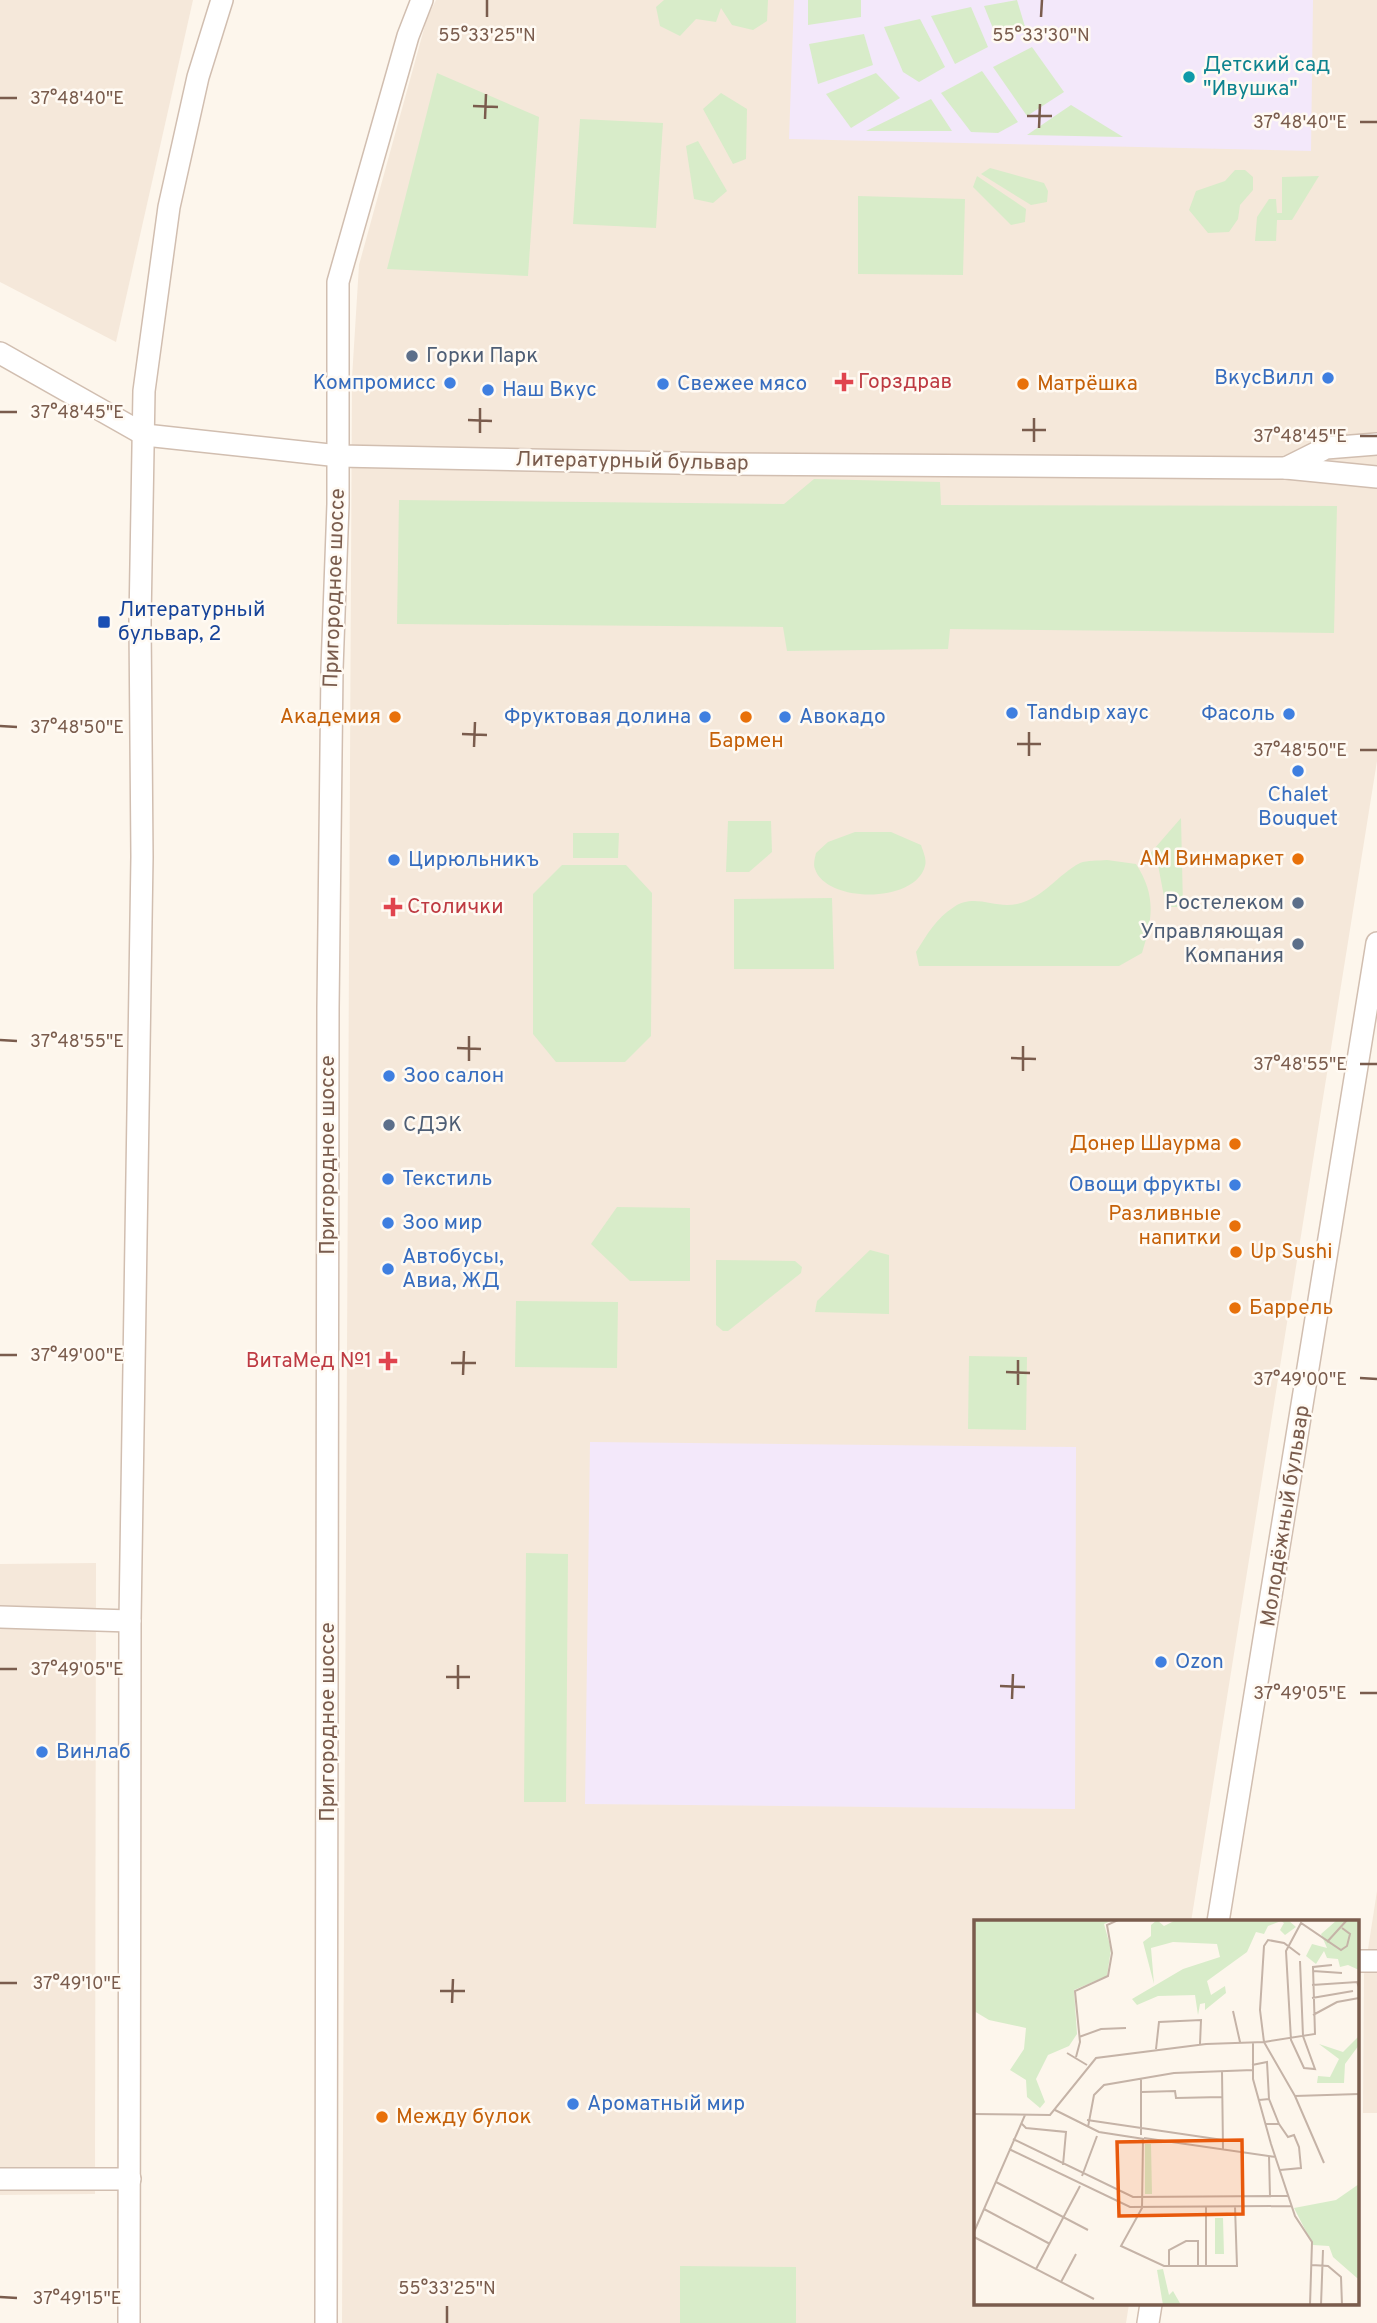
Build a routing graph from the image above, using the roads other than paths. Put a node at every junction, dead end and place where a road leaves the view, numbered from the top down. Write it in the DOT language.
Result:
graph roads {
  1 [pos="222,0"];
  2 [pos="422,0"];
  3 [pos="0,353"];
  4 [pos="145,435"];
  5 [pos="1377,444"];
  6 [pos="339,456"];
  7 [pos="1286,468"];
  8 [pos="1377,477"];
  9 [pos="1377,943"];
  10 [pos="0,1618"];
  11 [pos="130,1621"];
  12 [pos="1218,1920"];
  13 [pos="0,2179"];
  14 [pos="130,2179"];
  15 [pos="128,2323"];
  16 [pos="326,2323"];
  1 -- 4 [label="street"];
  2 -- 6 [label="street, Пригородное шоссе"];
  3 -- 4 [label="street, Литературный бульвар"];
  4 -- 6 [label="street, Литературный бульвар"];
  4 -- 11 [label="street"];
  5 -- 7 [label="street, Литературный бульвар"];
  6 -- 7 [label="street, Литературный бульвар"];
  6 -- 16 [label="street, Пригородное шоссе"];
  7 -- 8 [label="street, Литературный бульвар"];
  9 -- 12 [label="street, Молодёжный бульвар"];
  10 -- 11 [label="street"];
  11 -- 14 [label="street"];
  13 -- 14 [label="street"];
  14 -- 15 [label="street"];
}
